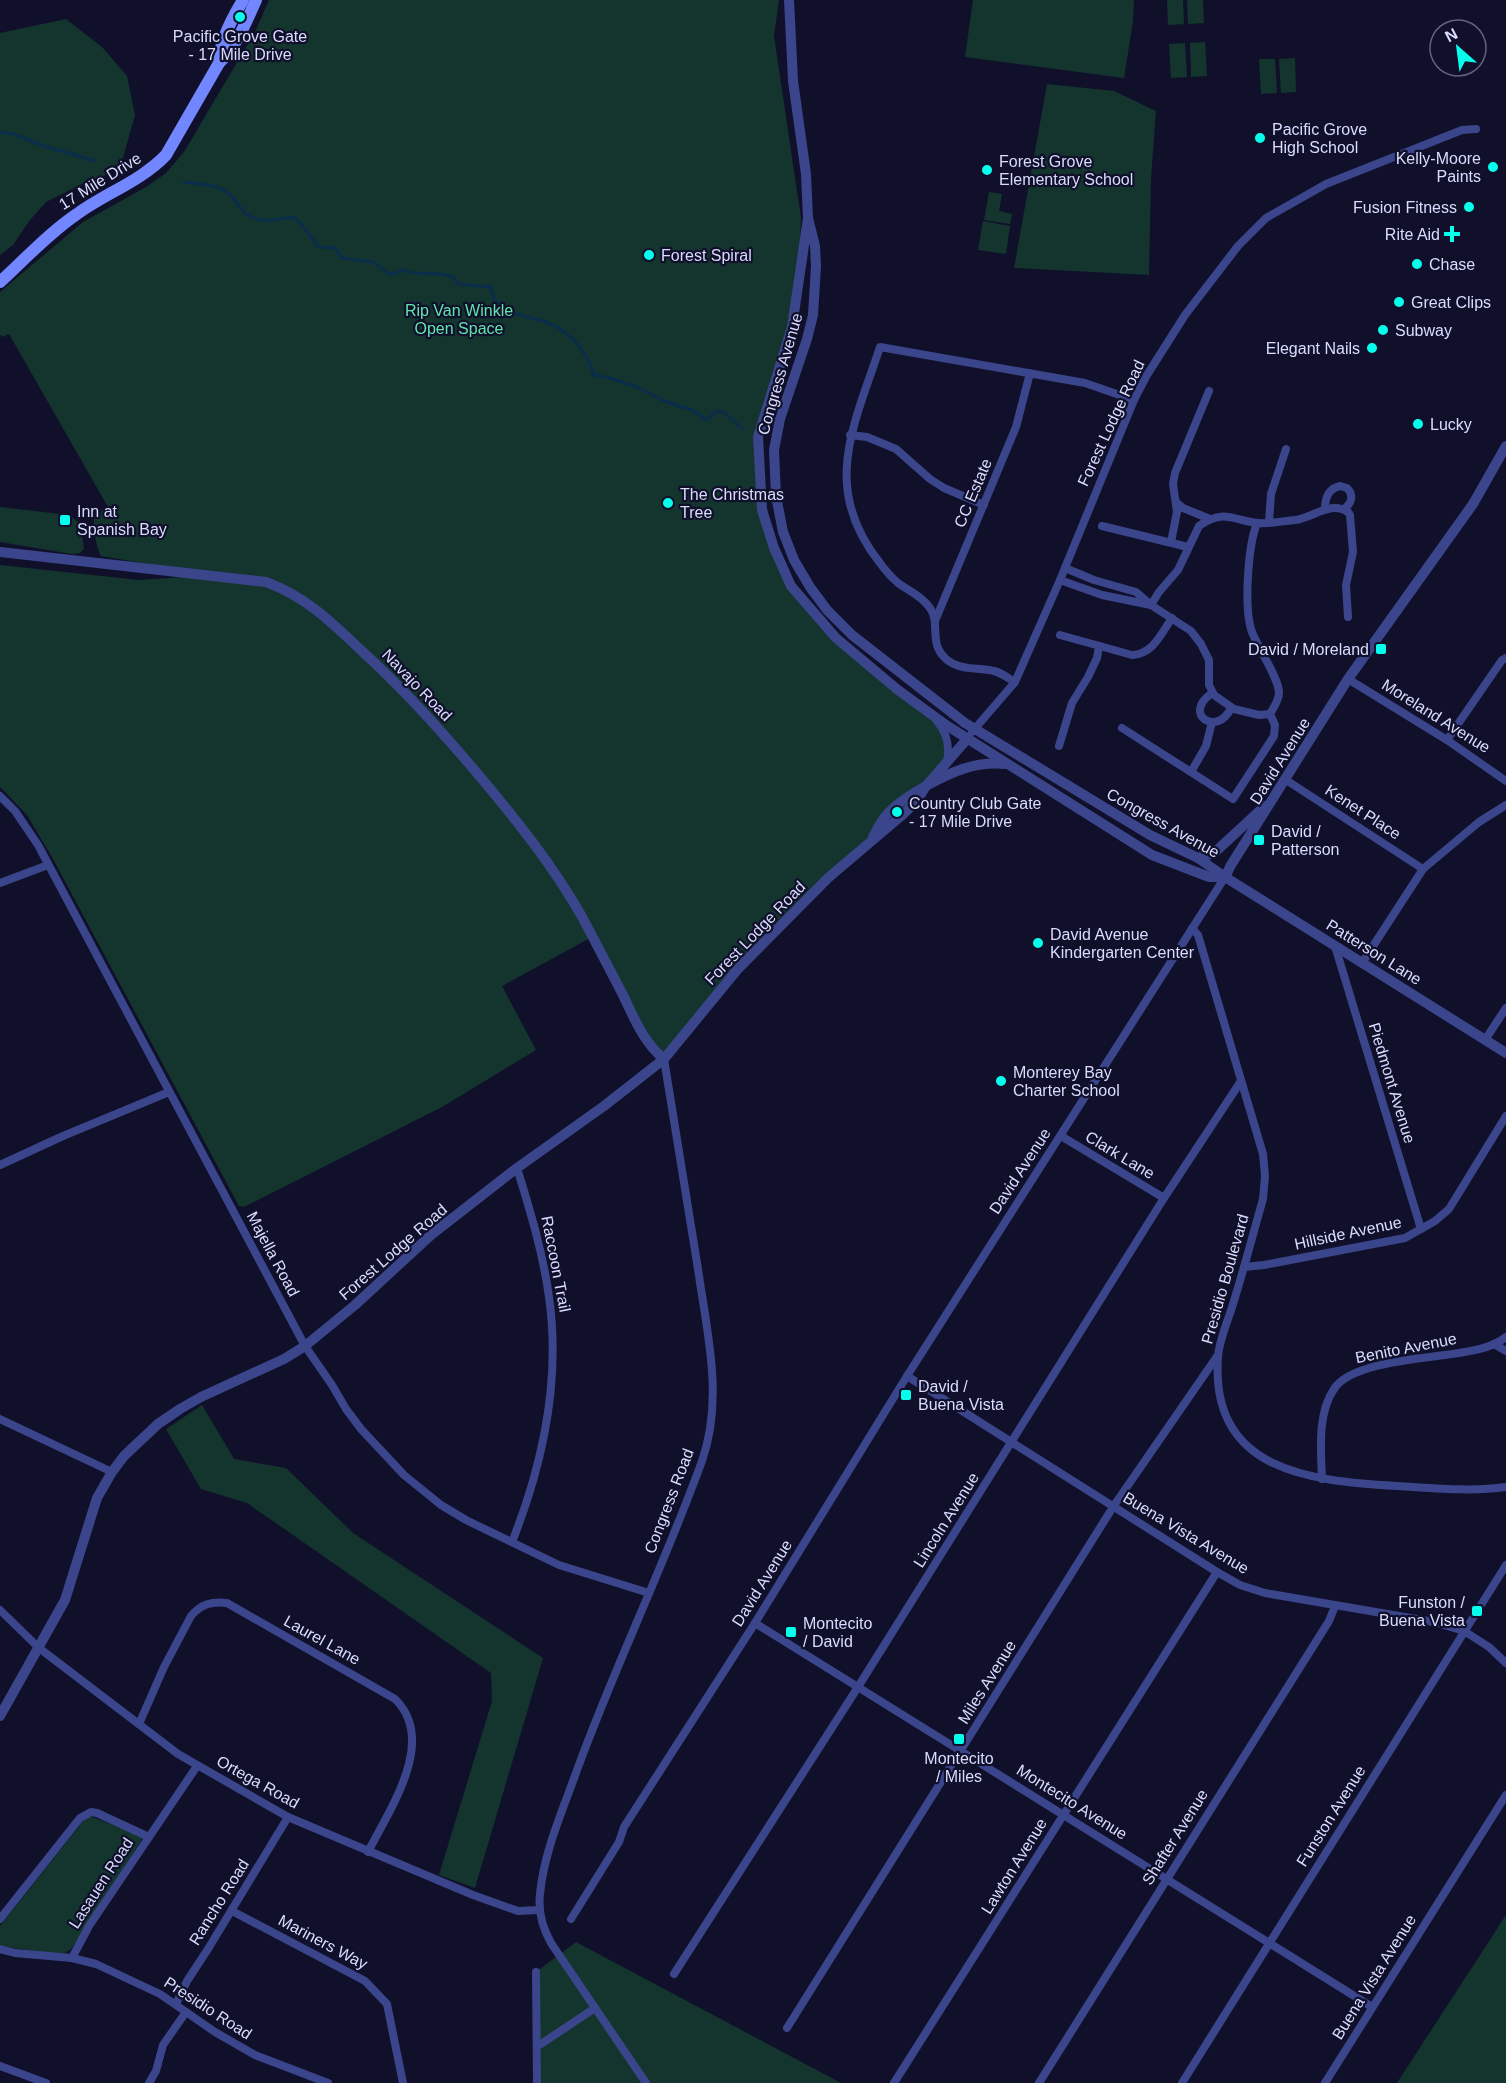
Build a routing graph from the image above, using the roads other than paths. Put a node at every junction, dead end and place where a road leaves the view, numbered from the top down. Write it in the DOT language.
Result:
graph roads {
  1 [pos="243,0"];
  2 [pos="256,0"];
  3 [pos="789,0"];
  4 [pos="219,63"];
  5 [pos="1476,129"];
  6 [pos="808,218"];
  7 [pos="0,282"];
  8 [pos="1030,373"];
  9 [pos="1209,391"];
  10 [pos="1134,400"];
  11 [pos="850,435"];
  12 [pos="1506,446"];
  13 [pos="1286,449"];
  14 [pos="1176,502"];
  15 [pos="984,505"];
  16 [pos="1325,509"];
  17 [pos="1344,509"];
  18 [pos="1211,519"];
  19 [pos="1269,522"];
  20 [pos="1257,523"];
  21 [pos="1102,526"];
  22 [pos="1171,542"];
  23 [pos="1188,547"];
  24 [pos="0,552"];
  25 [pos="1065,568"];
  26 [pos="1060,580"];
  27 [pos="1151,605"];
  28 [pos="1348,617"];
  29 [pos="1172,618"];
  30 [pos="935,621"];
  31 [pos="1059,635"];
  32 [pos="1099,646"];
  33 [pos="1506,658"];
  34 [pos="1348,679"];
  35 [pos="1015,682"];
  36 [pos="1212,693"];
  37 [pos="1230,708"];
  38 [pos="930,714"];
  39 [pos="1270,714"];
  40 [pos="1212,722"];
  41 [pos="1122,728"];
  42 [pos="971,733"];
  43 [pos="1447,740"];
  44 [pos="1059,746"];
  45 [pos="947,762"];
  46 [pos="1009,764"];
  47 [pos="1191,772"];
  48 [pos="1286,780"];
  49 [pos="1506,781"];
  50 [pos="926,786"];
  51 [pos="0,796"];
  52 [pos="1274,798"];
  53 [pos="1506,805"];
  54 [pos="1198,858"];
  55 [pos="48,865"];
  56 [pos="1424,869"];
  57 [pos="1225,877"];
  58 [pos="0,883"];
  59 [pos="1192,928"];
  60 [pos="1335,946"];
  61 [pos="1362,963"];
  62 [pos="1506,1008"];
  63 [pos="1485,1040"];
  64 [pos="1506,1053"];
  65 [pos="664,1059"];
  66 [pos="1240,1081"];
  67 [pos="169,1092"];
  68 [pos="1506,1116"];
  69 [pos="1061,1136"];
  70 [pos="0,1166"];
  71 [pos="518,1168"];
  72 [pos="1164,1198"];
  73 [pos="1421,1229"];
  74 [pos="1244,1267"];
  75 [pos="1506,1337"];
  76 [pos="1494,1344"];
  77 [pos="305,1346"];
  78 [pos="1506,1351"];
  79 [pos="1218,1355"];
  80 [pos="907,1376"];
  81 [pos="0,1419"];
  82 [pos="1012,1444"];
  83 [pos="112,1472"];
  84 [pos="1322,1479"];
  85 [pos="1506,1487"];
  86 [pos="1113,1507"];
  87 [pos="512,1542"];
  88 [pos="1506,1565"];
  89 [pos="1217,1572"];
  90 [pos="649,1593"];
  91 [pos="1335,1606"];
  92 [pos="0,1610"];
  93 [pos="755,1623"];
  94 [pos="1464,1631"];
  95 [pos="39,1648"];
  96 [pos="1506,1663"];
  97 [pos="858,1688"];
  98 [pos="0,1716"];
  99 [pos="139,1724"];
  100 [pos="962,1751"];
  101 [pos="197,1766"];
  102 [pos="1506,1795"];
  103 [pos="1064,1815"];
  104 [pos="288,1817"];
  105 [pos="149,1837"];
  106 [pos="368,1852"];
  107 [pos="1166,1880"];
  108 [pos="539,1910"];
  109 [pos="232,1911"];
  110 [pos="0,1918"];
  111 [pos="571,1919"];
  112 [pos="1269,1943"];
  113 [pos="0,1949"];
  114 [pos="72,1958"];
  115 [pos="536,1972"];
  116 [pos="674,1974"];
  117 [pos="176,2004"];
  118 [pos="1372,2007"];
  119 [pos="595,2008"];
  120 [pos="186,2012"];
  121 [pos="787,2028"];
  122 [pos="538,2046"];
  123 [pos="0,2066"];
  124 [pos="46,2083"];
  125 [pos="149,2083"];
  126 [pos="328,2083"];
  127 [pos="403,2083"];
  128 [pos="537,2083"];
  129 [pos="646,2083"];
  130 [pos="894,2083"];
  131 [pos="1039,2083"];
  132 [pos="1182,2083"];
  133 [pos="1325,2083"];
  1 -- 4 [label="main road, 17 Mile Drive"];
  2 -- 4 [label="main road, 17 Mile Drive"];
  3 -- 6 [label="street, Congress Avenue"];
  4 -- 7 [label="main road, 17 Mile Drive"];
  5 -- 10 [label="street, Forest Lodge Road"];
  6 -- 38 [label="street, Congress Avenue"];
  6 -- 42 [label="street, Congress Avenue"];
  8 -- 10 [label="street"];
  8 -- 11 [label="street"];
  8 -- 15 [label="street, CC Estate"];
  9 -- 14 [label="street"];
  10 -- 25 [label="street, Forest Lodge Road"];
  11 -- 15 [label="street"];
  11 -- 30 [label="street"];
  12 -- 34 [label="street, David Avenue"];
  13 -- 19 [label="street"];
  14 -- 18 [label="street"];
  14 -- 22 [label="street"];
  15 -- 30 [label="street, CC Estate"];
  16 -- 17 [label="street"];
  16 -- 17 [label="street"];
  16 -- 19 [label="street"];
  17 -- 28 [label="street"];
  18 -- 20 [label="street"];
  18 -- 23 [label="street"];
  19 -- 20 [label="street"];
  20 -- 39 [label="street"];
  21 -- 22 [label="street"];
  22 -- 23 [label="street"];
  23 -- 27 [label="street"];
  24 -- 65 [label="street, Navajo Road"];
  25 -- 26 [label="street, Forest Lodge Road"];
  25 -- 27 [label="street"];
  26 -- 27 [label="street"];
  26 -- 35 [label="street, Forest Lodge Road"];
  27 -- 29 [label="street"];
  29 -- 32 [label="street"];
  29 -- 36 [label="street"];
  30 -- 35 [label="street"];
  31 -- 32 [label="street"];
  32 -- 44 [label="street"];
  33 -- 43 [label="street"];
  34 -- 43 [label="street, Moreland Avenue"];
  34 -- 48 [label="street, David Avenue"];
  35 -- 42 [label="street, Forest Lodge Road"];
  36 -- 37 [label="street"];
  36 -- 40 [label="street"];
  37 -- 39 [label="street"];
  37 -- 40 [label="street"];
  38 -- 42 [label="street, Congress Avenue"];
  38 -- 45 [label="street"];
  39 -- 47 [label="street"];
  40 -- 47 [label="street"];
  41 -- 47 [label="street"];
  42 -- 45 [label="street, Forest Lodge Road"];
  42 -- 46 [label="street, Congress Avenue"];
  42 -- 54 [label="street, Congress Avenue"];
  43 -- 49 [label="street, Moreland Avenue"];
  45 -- 50 [label="street, Forest Lodge Road"];
  46 -- 50 [label="street"];
  46 -- 57 [label="street, Congress Avenue"];
  48 -- 52 [label="street, David Avenue"];
  48 -- 56 [label="street, Kenet Place"];
  50 -- 65 [label="street, Forest Lodge Road"];
  51 -- 55 [label="street, Majella Road"];
  52 -- 54 [label="street"];
  52 -- 57 [label="street, David Avenue"];
  53 -- 56 [label="street"];
  54 -- 57 [label="street, Congress Avenue"];
  55 -- 58 [label="street"];
  55 -- 67 [label="street, Majella Road"];
  56 -- 61 [label="street"];
  57 -- 59 [label="street, David Avenue"];
  57 -- 60 [label="street, Patterson Lane"];
  59 -- 66 [label="street, Presidio Boulevard"];
  59 -- 69 [label="street, David Avenue"];
  60 -- 61 [label="street, Patterson Lane"];
  60 -- 73 [label="street, Piedmont Avenue"];
  61 -- 63 [label="street, Patterson Lane"];
  62 -- 63 [label="street"];
  63 -- 64 [label="street, Patterson Lane"];
  65 -- 71 [label="street, Forest Lodge Road"];
  65 -- 90 [label="street, Congress Road"];
  66 -- 72 [label="street, Lincoln Avenue"];
  66 -- 74 [label="street, Presidio Boulevard"];
  67 -- 70 [label="street"];
  67 -- 77 [label="street, Majella Road"];
  68 -- 73 [label="street, Hillside Avenue"];
  69 -- 72 [label="street, Clark Lane"];
  69 -- 80 [label="street, David Avenue"];
  71 -- 77 [label="street, Forest Lodge Road"];
  71 -- 87 [label="street, Raccoon Trail"];
  72 -- 82 [label="street, Lincoln Avenue"];
  73 -- 74 [label="street, Hillside Avenue"];
  74 -- 79 [label="street, Presidio Boulevard"];
  75 -- 76 [label="street, Benito Avenue"];
  76 -- 78 [label="street"];
  76 -- 84 [label="street, Benito Avenue"];
  77 -- 83 [label="street, Forest Lodge Road"];
  77 -- 87 [label="street, Majella Road"];
  79 -- 84 [label="street, Presidio Boulevard"];
  79 -- 86 [label="street, Miles Avenue"];
  80 -- 82 [label="street, Buena Vista Avenue"];
  80 -- 93 [label="street, David Avenue"];
  81 -- 83 [label="street"];
  82 -- 86 [label="street, Buena Vista Avenue"];
  82 -- 97 [label="street, Lincoln Avenue"];
  83 -- 95 [label="street, Forest Lodge Road"];
  84 -- 85 [label="street, Presidio Boulevard"];
  86 -- 89 [label="street, Buena Vista Avenue"];
  86 -- 100 [label="street, Miles Avenue"];
  87 -- 90 [label="street, Majella Road"];
  88 -- 94 [label="street, Funston Avenue"];
  89 -- 91 [label="street, Buena Vista Avenue"];
  89 -- 103 [label="street, Lawton Avenue"];
  90 -- 108 [label="street, Congress Road"];
  91 -- 94 [label="street, Buena Vista Avenue"];
  91 -- 107 [label="street, Shafter Avenue"];
  92 -- 95 [label="street, Ortega Road"];
  93 -- 97 [label="street, Montecito Avenue"];
  93 -- 111 [label="street, David Avenue"];
  94 -- 96 [label="street, Buena Vista Avenue"];
  94 -- 112 [label="street, Funston Avenue"];
  95 -- 98 [label="street, Forest Lodge Road"];
  95 -- 99 [label="street, Ortega Road"];
  97 -- 100 [label="street, Montecito Avenue"];
  97 -- 116 [label="street, Lincoln Avenue"];
  99 -- 101 [label="street, Ortega Road"];
  99 -- 106 [label="street, Laurel Lane"];
  100 -- 103 [label="street, Montecito Avenue"];
  100 -- 121 [label="street, Miles Avenue"];
  101 -- 104 [label="street, Ortega Road"];
  101 -- 105 [label="street, Lasauen Road"];
  102 -- 118 [label="street, Buena Vista Avenue"];
  103 -- 107 [label="street, Montecito Avenue"];
  103 -- 130 [label="street, Lawton Avenue"];
  104 -- 106 [label="street, Ortega Road"];
  104 -- 109 [label="street, Rancho Road"];
  105 -- 110 [label="street"];
  105 -- 114 [label="street, Lasauen Road"];
  106 -- 108 [label="street, Ortega Road"];
  107 -- 112 [label="street, Montecito Avenue"];
  107 -- 131 [label="street, Shafter Avenue"];
  108 -- 119 [label="street, Congress Road"];
  109 -- 117 [label="street, Rancho Road"];
  109 -- 127 [label="street, Mariners Way"];
  112 -- 118 [label="street, Montecito Avenue"];
  112 -- 132 [label="street, Funston Avenue"];
  113 -- 114 [label="street"];
  114 -- 117 [label="street, Presidio Road"];
  115 -- 122 [label="street"];
  117 -- 120 [label="street, Presidio Road"];
  118 -- 133 [label="street, Buena Vista Avenue"];
  119 -- 122 [label="street"];
  119 -- 129 [label="street, Congress Road"];
  120 -- 125 [label="street"];
  120 -- 126 [label="street, Presidio Road"];
  122 -- 128 [label="street"];
  123 -- 124 [label="street"];
}
